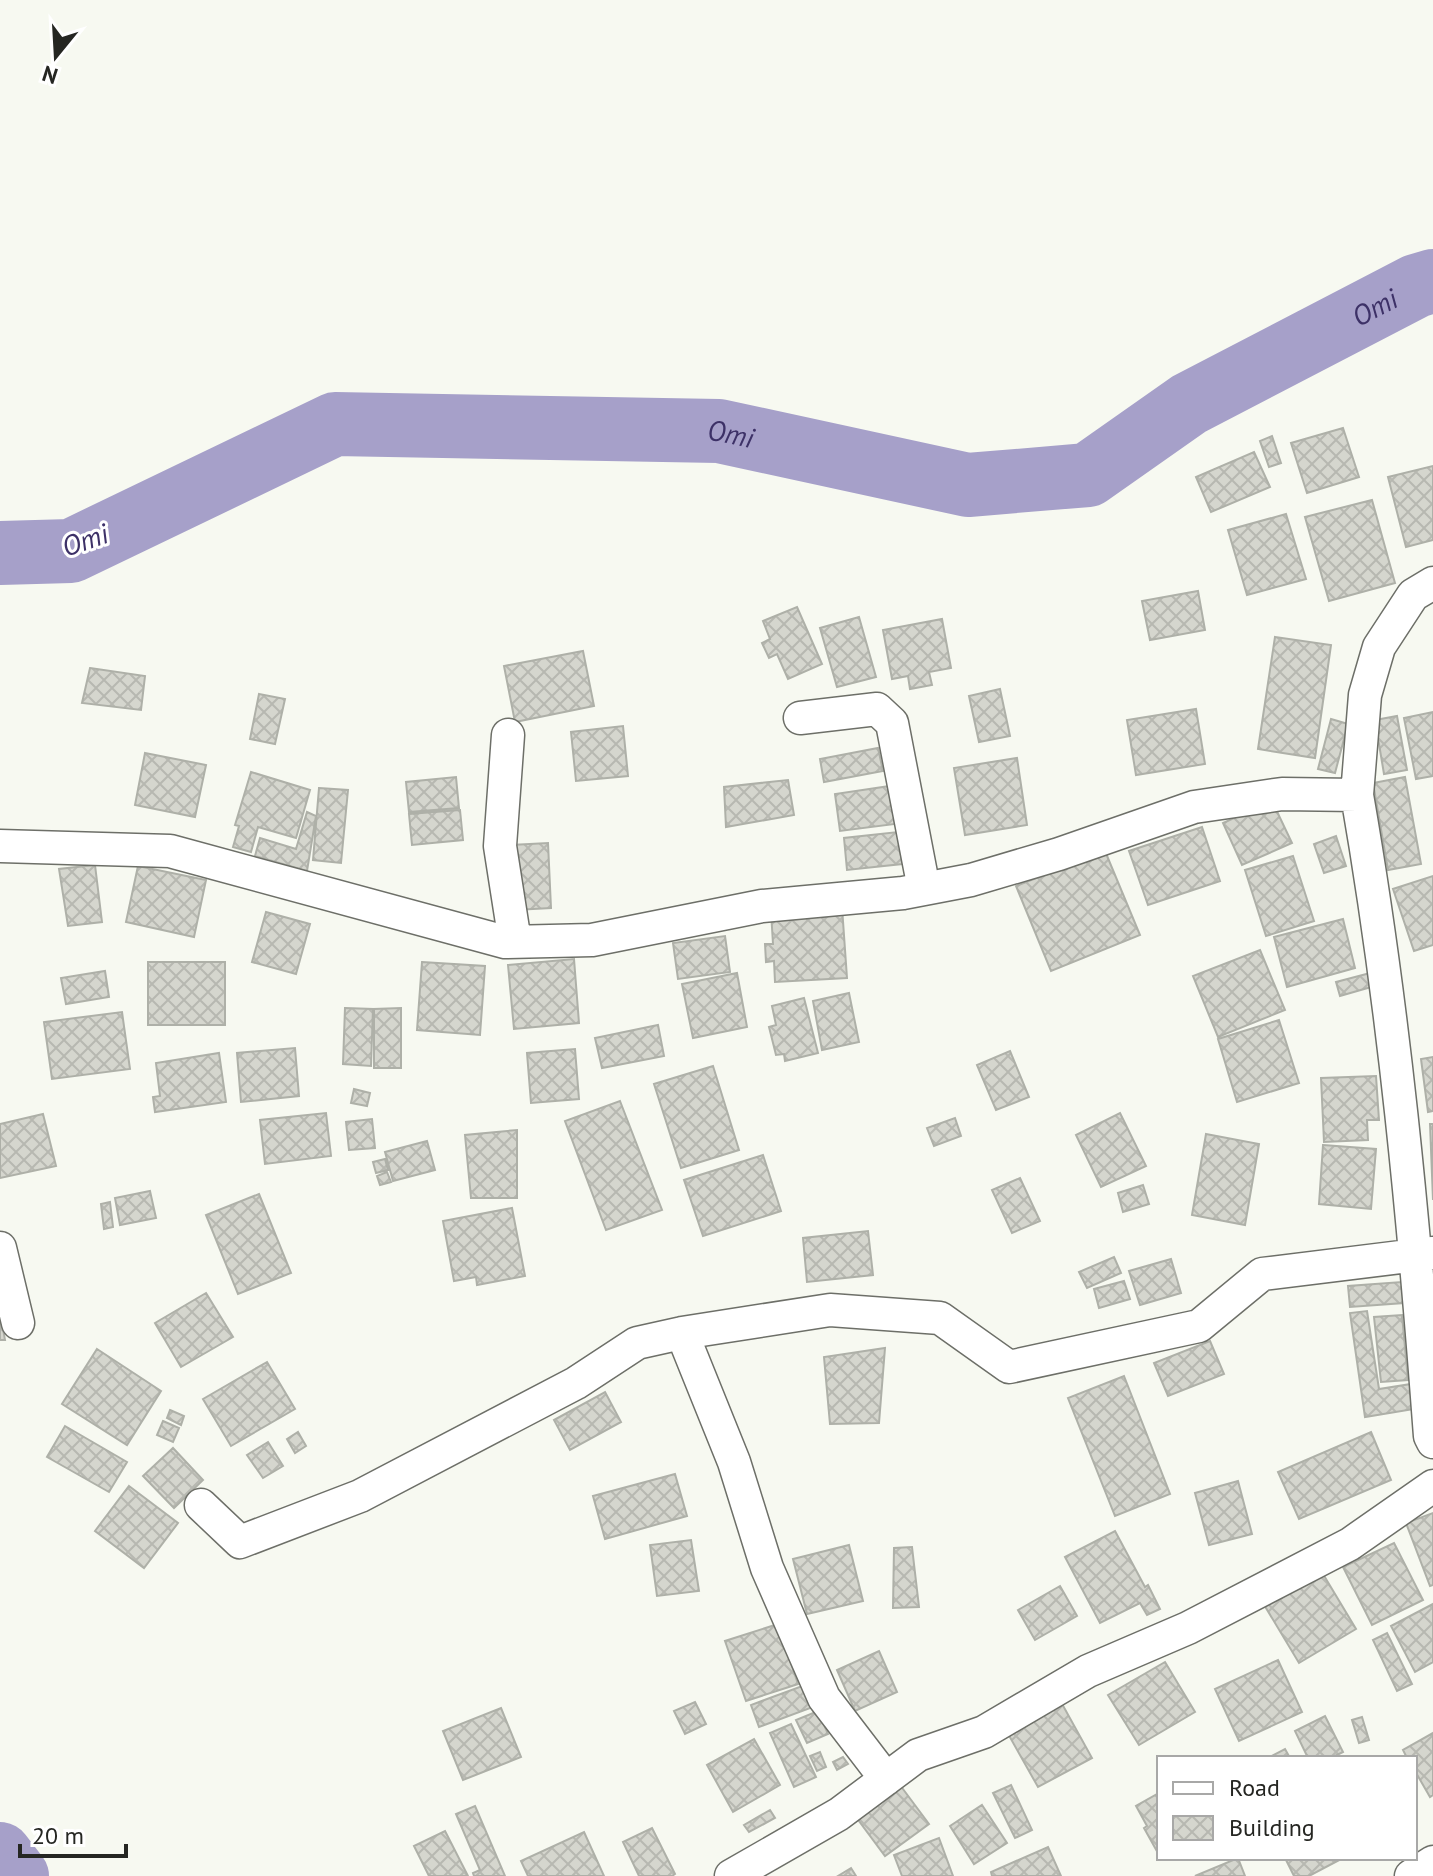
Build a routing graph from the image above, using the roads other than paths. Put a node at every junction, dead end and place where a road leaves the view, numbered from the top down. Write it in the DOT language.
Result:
graph roads {
  1 [pos="1433,583"];
  2 [pos="800,718"];
  3 [pos="508,735"];
  4 [pos="1357,795"];
  5 [pos="0,846"];
  6 [pos="924,889"];
  7 [pos="515,942"];
  8 [pos="0,1248"];
  9 [pos="1425,1255"];
  10 [pos="18,1323"];
  11 [pos="682,1333"];
  12 [pos="1433,1442"];
  13 [pos="1433,1486"];
  14 [pos="201,1505"];
  15 [pos="886,1779"];
  16 [pos="1433,1862"];
  17 [pos="731,1876"];
  18 [pos="1411,1876"];
  1 -- 4 [label="street"];
  2 -- 6 [label="street"];
  3 -- 7 [label="street"];
  4 -- 6 [label="street"];
  4 -- 9 [label="street"];
  5 -- 7 [label="street"];
  6 -- 7 [label="street"];
  8 -- 10 [label="street"];
  9 -- 11 [label="street"];
  9 -- 12 [label="street"];
  11 -- 14 [label="street"];
  11 -- 15 [label="street"];
  13 -- 15 [label="street"];
  15 -- 17 [label="street"];
  16 -- 18 [label="street"];
}
